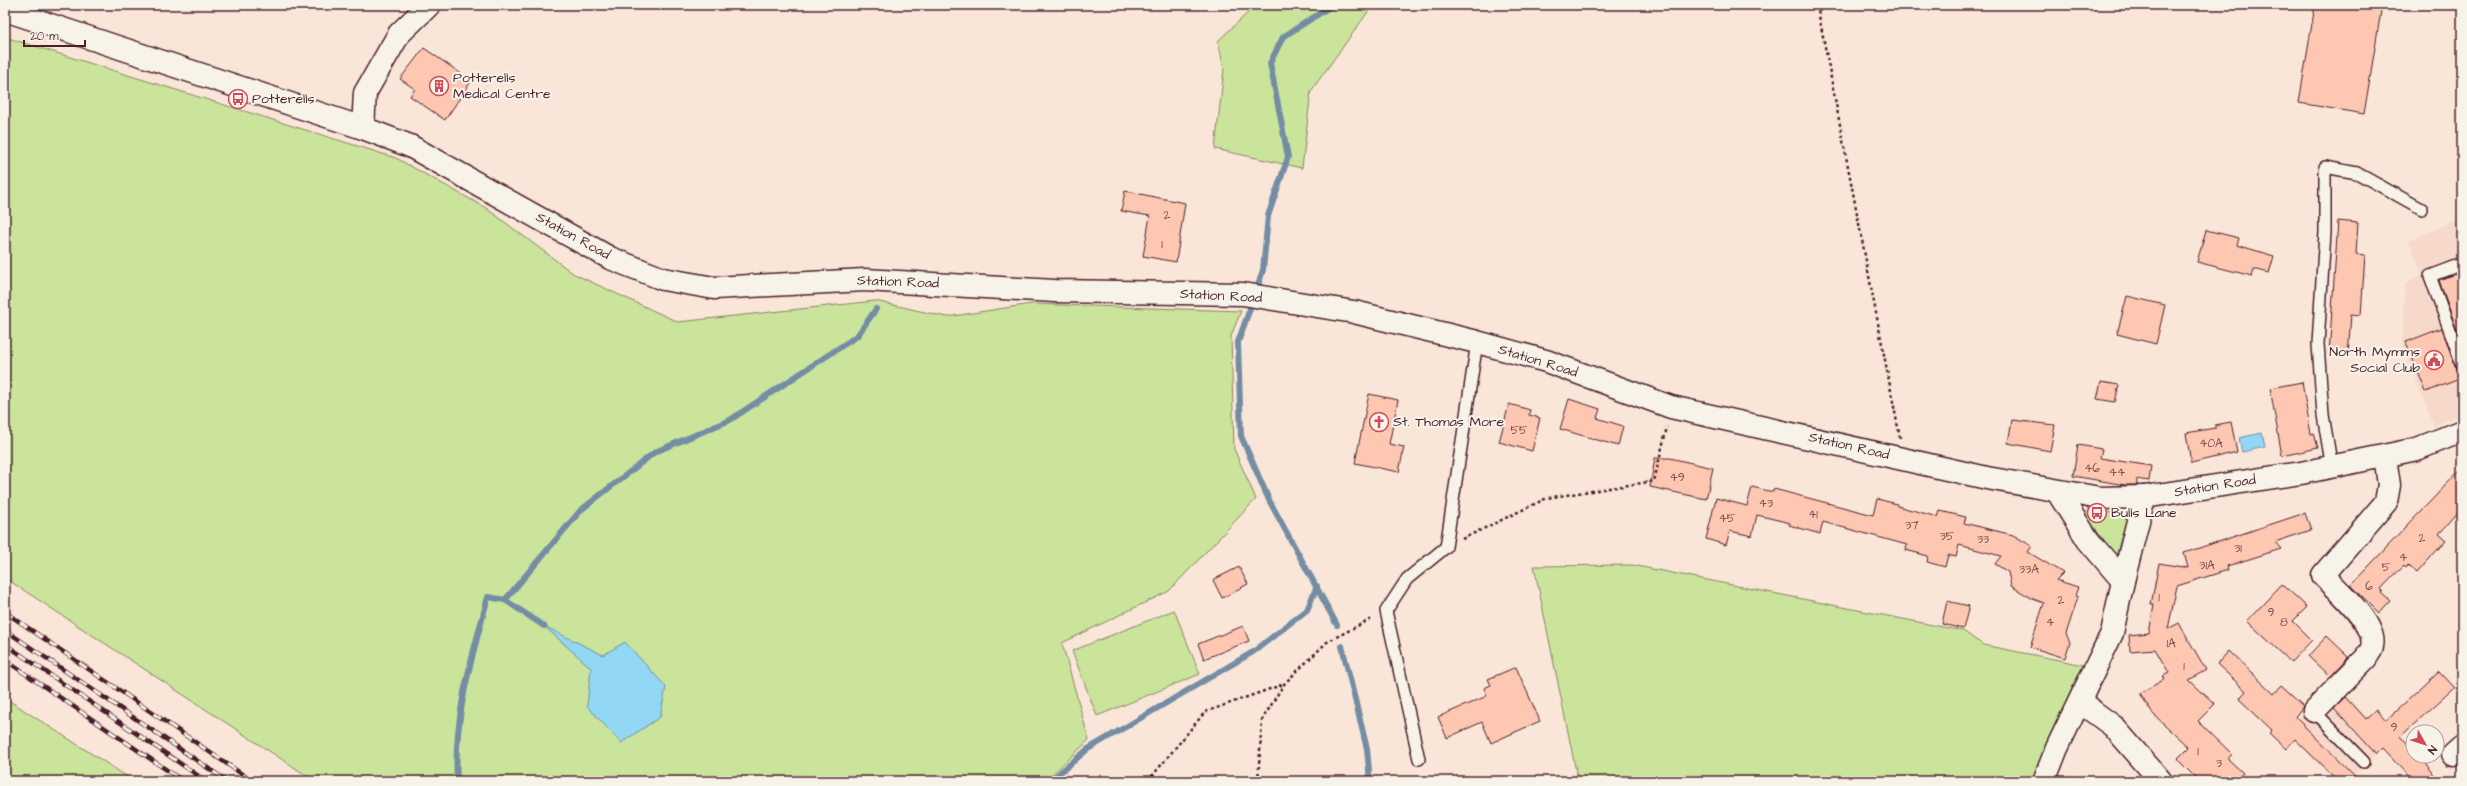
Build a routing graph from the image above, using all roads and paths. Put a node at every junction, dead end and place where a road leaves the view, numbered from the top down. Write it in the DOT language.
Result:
graph roads {
  1 [pos="429,5"];
  2 [pos="1817,5"];
  3 [pos="5,10"];
  4 [pos="363,128"];
  5 [pos="2422,209"];
  6 [pos="2462,264"];
  7 [pos="1477,342"];
  8 [pos="2462,364"];
  9 [pos="1671,407"];
  10 [pos="2462,431"];
  11 [pos="2385,457"];
  12 [pos="1906,460"];
  13 [pos="2332,468"];
  14 [pos="2057,491"];
  15 [pos="2144,498"];
  16 [pos="1446,547"];
  17 [pos="2123,581"];
  18 [pos="1386,611"];
  19 [pos="1284,684"];
  20 [pos="2080,702"];
  21 [pos="2314,711"];
  22 [pos="1418,759"];
  23 [pos="2364,762"];
  24 [pos="1148,781"];
  25 [pos="1258,781"];
  26 [pos="2044,781"];
  27 [pos="2161,781"];
  1 -- 4 [label="street"];
  2 -- 12 [label="path"];
  3 -- 4 [label="street, Station Road"];
  4 -- 7 [label="street, Station Road"];
  5 -- 13 [label="lane"];
  6 -- 8 [label="lane"];
  7 -- 9 [label="street, Station Road"];
  7 -- 16 [label="lane"];
  9 -- 12 [label="street, Station Road"];
  9 -- 16 [label="path"];
  10 -- 11 [label="street, Station Road"];
  11 -- 13 [label="street, Station Road"];
  11 -- 21 [label="street"];
  12 -- 14 [label="street, Station Road"];
  13 -- 15 [label="street, Station Road"];
  14 -- 15 [label="street, Station Road"];
  14 -- 17 [label="street"];
  15 -- 17 [label="street"];
  16 -- 18 [label="lane"];
  17 -- 20 [label="street"];
  18 -- 19 [label="path"];
  18 -- 22 [label="lane"];
  19 -- 24 [label="path"];
  19 -- 25 [label="path"];
  20 -- 26 [label="street"];
  20 -- 27 [label="street"];
  21 -- 23 [label="lane"];
}
